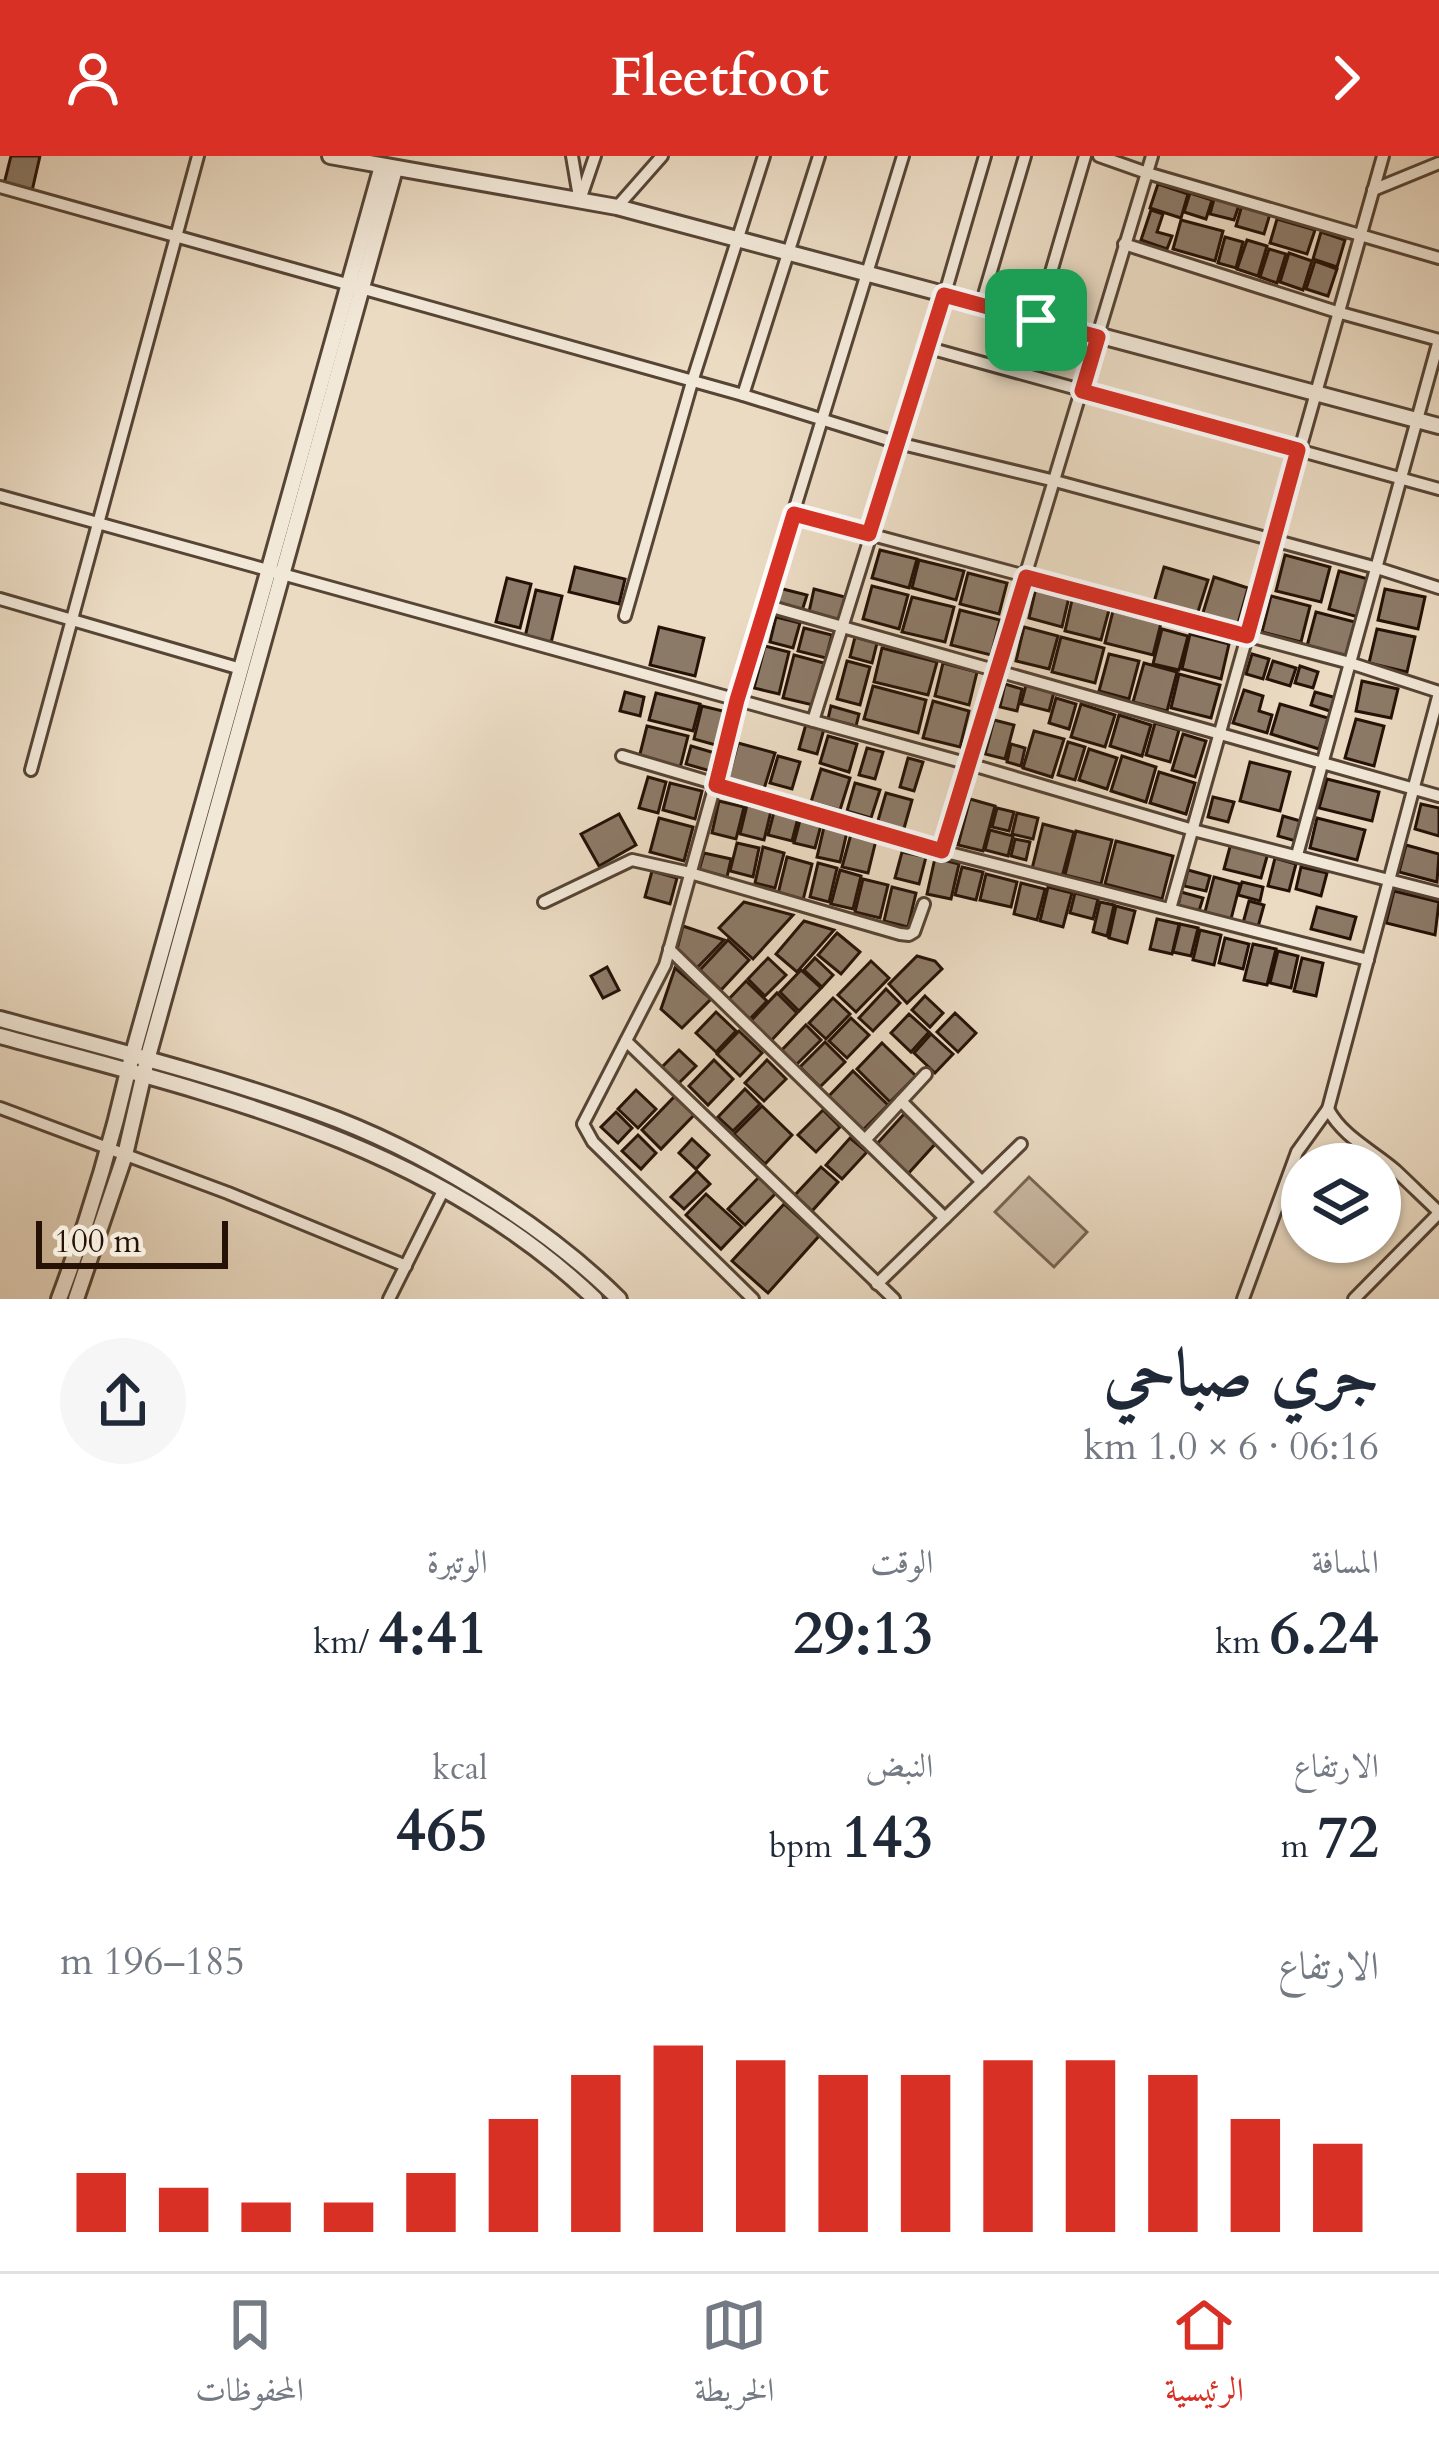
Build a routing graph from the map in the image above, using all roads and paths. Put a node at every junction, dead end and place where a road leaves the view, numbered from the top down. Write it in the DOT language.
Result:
graph roads {
  1 [pos="198,156"];
  2 [pos="330,156"];
  3 [pos="572,156"];
  4 [pos="596,156"];
  5 [pos="764,156"];
  6 [pos="819,156"];
  7 [pos="903,156"];
  8 [pos="985,156"];
  9 [pos="1025,156"];
  10 [pos="1085,156"];
  11 [pos="1099,156"];
  12 [pos="1152,156"];
  13 [pos="1383,156"];
  14 [pos="658,157"];
  15 [pos="1439,163"];
  16 [pos="388,168"];
  17 [pos="1147,173"];
  18 [pos="0,188"];
  19 [pos="1373,190"];
  20 [pos="580,200"];
  21 [pos="617,207"];
  22 [pos="1359,235"];
  23 [pos="175,236"];
  24 [pos="736,239"];
  25 [pos="1124,244"];
  26 [pos="789,253"];
  27 [pos="1439,258"];
  28 [pos="867,274"];
  29 [pos="355,286"];
  30 [pos="944,295"];
  31 [pos="981,305"];
  32 [pos="1337,312"];
  33 [pos="1036,320"];
  34 [pos="1098,337"];
  35 [pos="1439,340"];
  36 [pos="929,348"];
  37 [pos="692,382"];
  38 [pos="1082,391"];
  39 [pos="1315,394"];
  40 [pos="743,395"];
  41 [pos="822,419"];
  42 [pos="1417,421"];
  43 [pos="1439,426"];
  44 [pos="898,443"];
  45 [pos="1298,450"];
  46 [pos="1401,479"];
  47 [pos="1054,481"];
  48 [pos="1439,489"];
  49 [pos="0,496"];
  50 [pos="794,514"];
  51 [pos="96,523"];
  52 [pos="869,534"];
  53 [pos="1273,542"];
  54 [pos="1377,568"];
  55 [pos="275,572"];
  56 [pos="1026,577"];
  57 [pos="1439,588"];
  58 [pos="0,599"];
  59 [pos="765,605"];
  60 [pos="625,616"];
  61 [pos="71,620"];
  62 [pos="844,627"];
  63 [pos="1247,636"];
  64 [pos="1350,663"];
  65 [pos="241,669"];
  66 [pos="997,671"];
  67 [pos="1439,693"];
  68 [pos="737,700"];
  69 [pos="813,721"];
  70 [pos="1220,734"];
  71 [pos="622,756"];
  72 [pos="1323,763"];
  73 [pos="969,764"];
  74 [pos="31,770"];
  75 [pos="716,785"];
  76 [pos="1414,789"];
  77 [pos="1439,796"];
  78 [pos="1192,830"];
  79 [pos="942,851"];
  80 [pos="1298,855"];
  81 [pos="690,873"];
  82 [pos="1390,880"];
  83 [pos="1439,893"];
  84 [pos="544,902"];
  85 [pos="924,904"];
  86 [pos="1170,909"];
  87 [pos="669,949"];
  88 [pos="1368,960"];
  89 [pos="0,1019"];
  90 [pos="0,1036"];
  91 [pos="626,1041"];
  92 [pos="138,1066"];
  93 [pos="926,1074"];
  94 [pos="901,1101"];
  95 [pos="0,1108"];
  96 [pos="1328,1109"];
  97 [pos="865,1140"];
  98 [pos="1021,1144"];
  99 [pos="117,1153"];
  100 [pos="982,1182"];
  101 [pos="444,1189"];
  102 [pos="1439,1212"];
  103 [pos="944,1218"];
  104 [pos="406,1267"];
  105 [pos="877,1284"];
  106 [pos="59,1299"];
  107 [pos="76,1299"];
  108 [pos="389,1299"];
  109 [pos="595,1299"];
  110 [pos="619,1299"];
  111 [pos="753,1299"];
  112 [pos="893,1299"];
  113 [pos="1244,1299"];
  114 [pos="1354,1299"];
  1 -- 23 [label="street"];
  2 -- 16 [label="street"];
  3 -- 20 [label="street"];
  4 -- 20 [label="street"];
  5 -- 24 [label="street"];
  6 -- 26 [label="street"];
  7 -- 28 [label="street"];
  8 -- 30 [label="street"];
  9 -- 31 [label="street"];
  10 -- 33 [label="street"];
  11 -- 17 [label="street"];
  12 -- 17 [label="street"];
  13 -- 19 [label="street"];
  14 -- 21 [label="street"];
  15 -- 19 [label="street"];
  16 -- 20 [label="street"];
  16 -- 29 [label="street"];
  17 -- 22 [label="street"];
  17 -- 25 [label="street"];
  18 -- 23 [label="street"];
  19 -- 22 [label="street"];
  20 -- 21 [label="street"];
  21 -- 24 [label="street"];
  22 -- 27 [label="street"];
  22 -- 32 [label="street"];
  23 -- 29 [label="street"];
  23 -- 51 [label="street"];
  24 -- 26 [label="street"];
  24 -- 37 [label="street"];
  25 -- 32 [label="street"];
  25 -- 34 [label="street"];
  26 -- 28 [label="street"];
  26 -- 40 [label="street"];
  28 -- 30 [label="street"];
  28 -- 41 [label="street"];
  29 -- 37 [label="street"];
  29 -- 55 [label="street"];
  30 -- 31 [label="street"];
  30 -- 36 [label="street"];
  31 -- 33 [label="street"];
  32 -- 35 [label="street"];
  32 -- 39 [label="street"];
  33 -- 34 [label="street"];
  34 -- 38 [label="street"];
  34 -- 39 [label="street"];
  35 -- 42 [label="street"];
  36 -- 38 [label="street"];
  36 -- 44 [label="street"];
  37 -- 40 [label="street"];
  37 -- 60 [label="street"];
  38 -- 45 [label="street"];
  38 -- 47 [label="street"];
  39 -- 42 [label="street"];
  39 -- 45 [label="street"];
  40 -- 41 [label="street"];
  41 -- 44 [label="street"];
  41 -- 50 [label="street"];
  42 -- 43 [label="street"];
  42 -- 46 [label="street"];
  44 -- 47 [label="street"];
  44 -- 52 [label="street"];
  45 -- 46 [label="street"];
  45 -- 53 [label="street"];
  46 -- 48 [label="street"];
  46 -- 54 [label="street"];
  47 -- 53 [label="street"];
  47 -- 56 [label="street"];
  49 -- 51 [label="street"];
  50 -- 52 [label="street"];
  50 -- 59 [label="street"];
  51 -- 55 [label="street"];
  51 -- 61 [label="street"];
  52 -- 56 [label="street"];
  52 -- 62 [label="street"];
  53 -- 54 [label="street"];
  53 -- 63 [label="street"];
  54 -- 57 [label="street"];
  54 -- 64 [label="street"];
  55 -- 65 [label="street"];
  55 -- 68 [label="street"];
  55 -- 92 [label="street"];
  56 -- 63 [label="street"];
  56 -- 66 [label="street"];
  58 -- 61 [label="street"];
  59 -- 62 [label="street"];
  59 -- 68 [label="street"];
  61 -- 65 [label="street"];
  61 -- 74 [label="street"];
  62 -- 66 [label="street"];
  62 -- 69 [label="street"];
  63 -- 64 [label="street"];
  63 -- 70 [label="street"];
  64 -- 67 [label="street"];
  64 -- 72 [label="street"];
  65 -- 92 [label="street"];
  66 -- 70 [label="street"];
  66 -- 73 [label="street"];
  67 -- 76 [label="street"];
  68 -- 69 [label="street"];
  68 -- 75 [label="street"];
  69 -- 73 [label="street"];
  70 -- 72 [label="street"];
  70 -- 78 [label="street"];
  71 -- 75 [label="street"];
  72 -- 76 [label="street"];
  72 -- 80 [label="street"];
  73 -- 78 [label="street"];
  73 -- 79 [label="street"];
  75 -- 79 [label="street"];
  75 -- 81 [label="street"];
  76 -- 77 [label="street"];
  76 -- 82 [label="street"];
  78 -- 80 [label="street"];
  78 -- 86 [label="street"];
  79 -- 86 [label="street"];
  80 -- 82 [label="street"];
  81 -- 84 [label="street"];
  81 -- 85 [label="street"];
  81 -- 87 [label="street"];
  82 -- 83 [label="street"];
  82 -- 88 [label="street"];
  86 -- 88 [label="street"];
  87 -- 91 [label="street"];
  87 -- 97 [label="street"];
  88 -- 96 [label="street"];
  89 -- 92 [label="street"];
  90 -- 92 [label="street"];
  91 -- 105 [label="street"];
  91 -- 111 [label="street"];
  92 -- 99 [label="street"];
  92 -- 101 [label="street"];
  92 -- 110 [label="street"];
  93 -- 94 [label="street"];
  94 -- 97 [label="street"];
  94 -- 100 [label="street"];
  95 -- 99 [label="street"];
  96 -- 102 [label="street"];
  96 -- 113 [label="street"];
  97 -- 103 [label="street"];
  98 -- 100 [label="street"];
  99 -- 104 [label="street"];
  99 -- 106 [label="street"];
  99 -- 107 [label="street"];
  100 -- 103 [label="street"];
  101 -- 104 [label="street"];
  101 -- 109 [label="street"];
  102 -- 114 [label="street"];
  103 -- 105 [label="street"];
  104 -- 108 [label="street"];
  105 -- 112 [label="street"];
}
